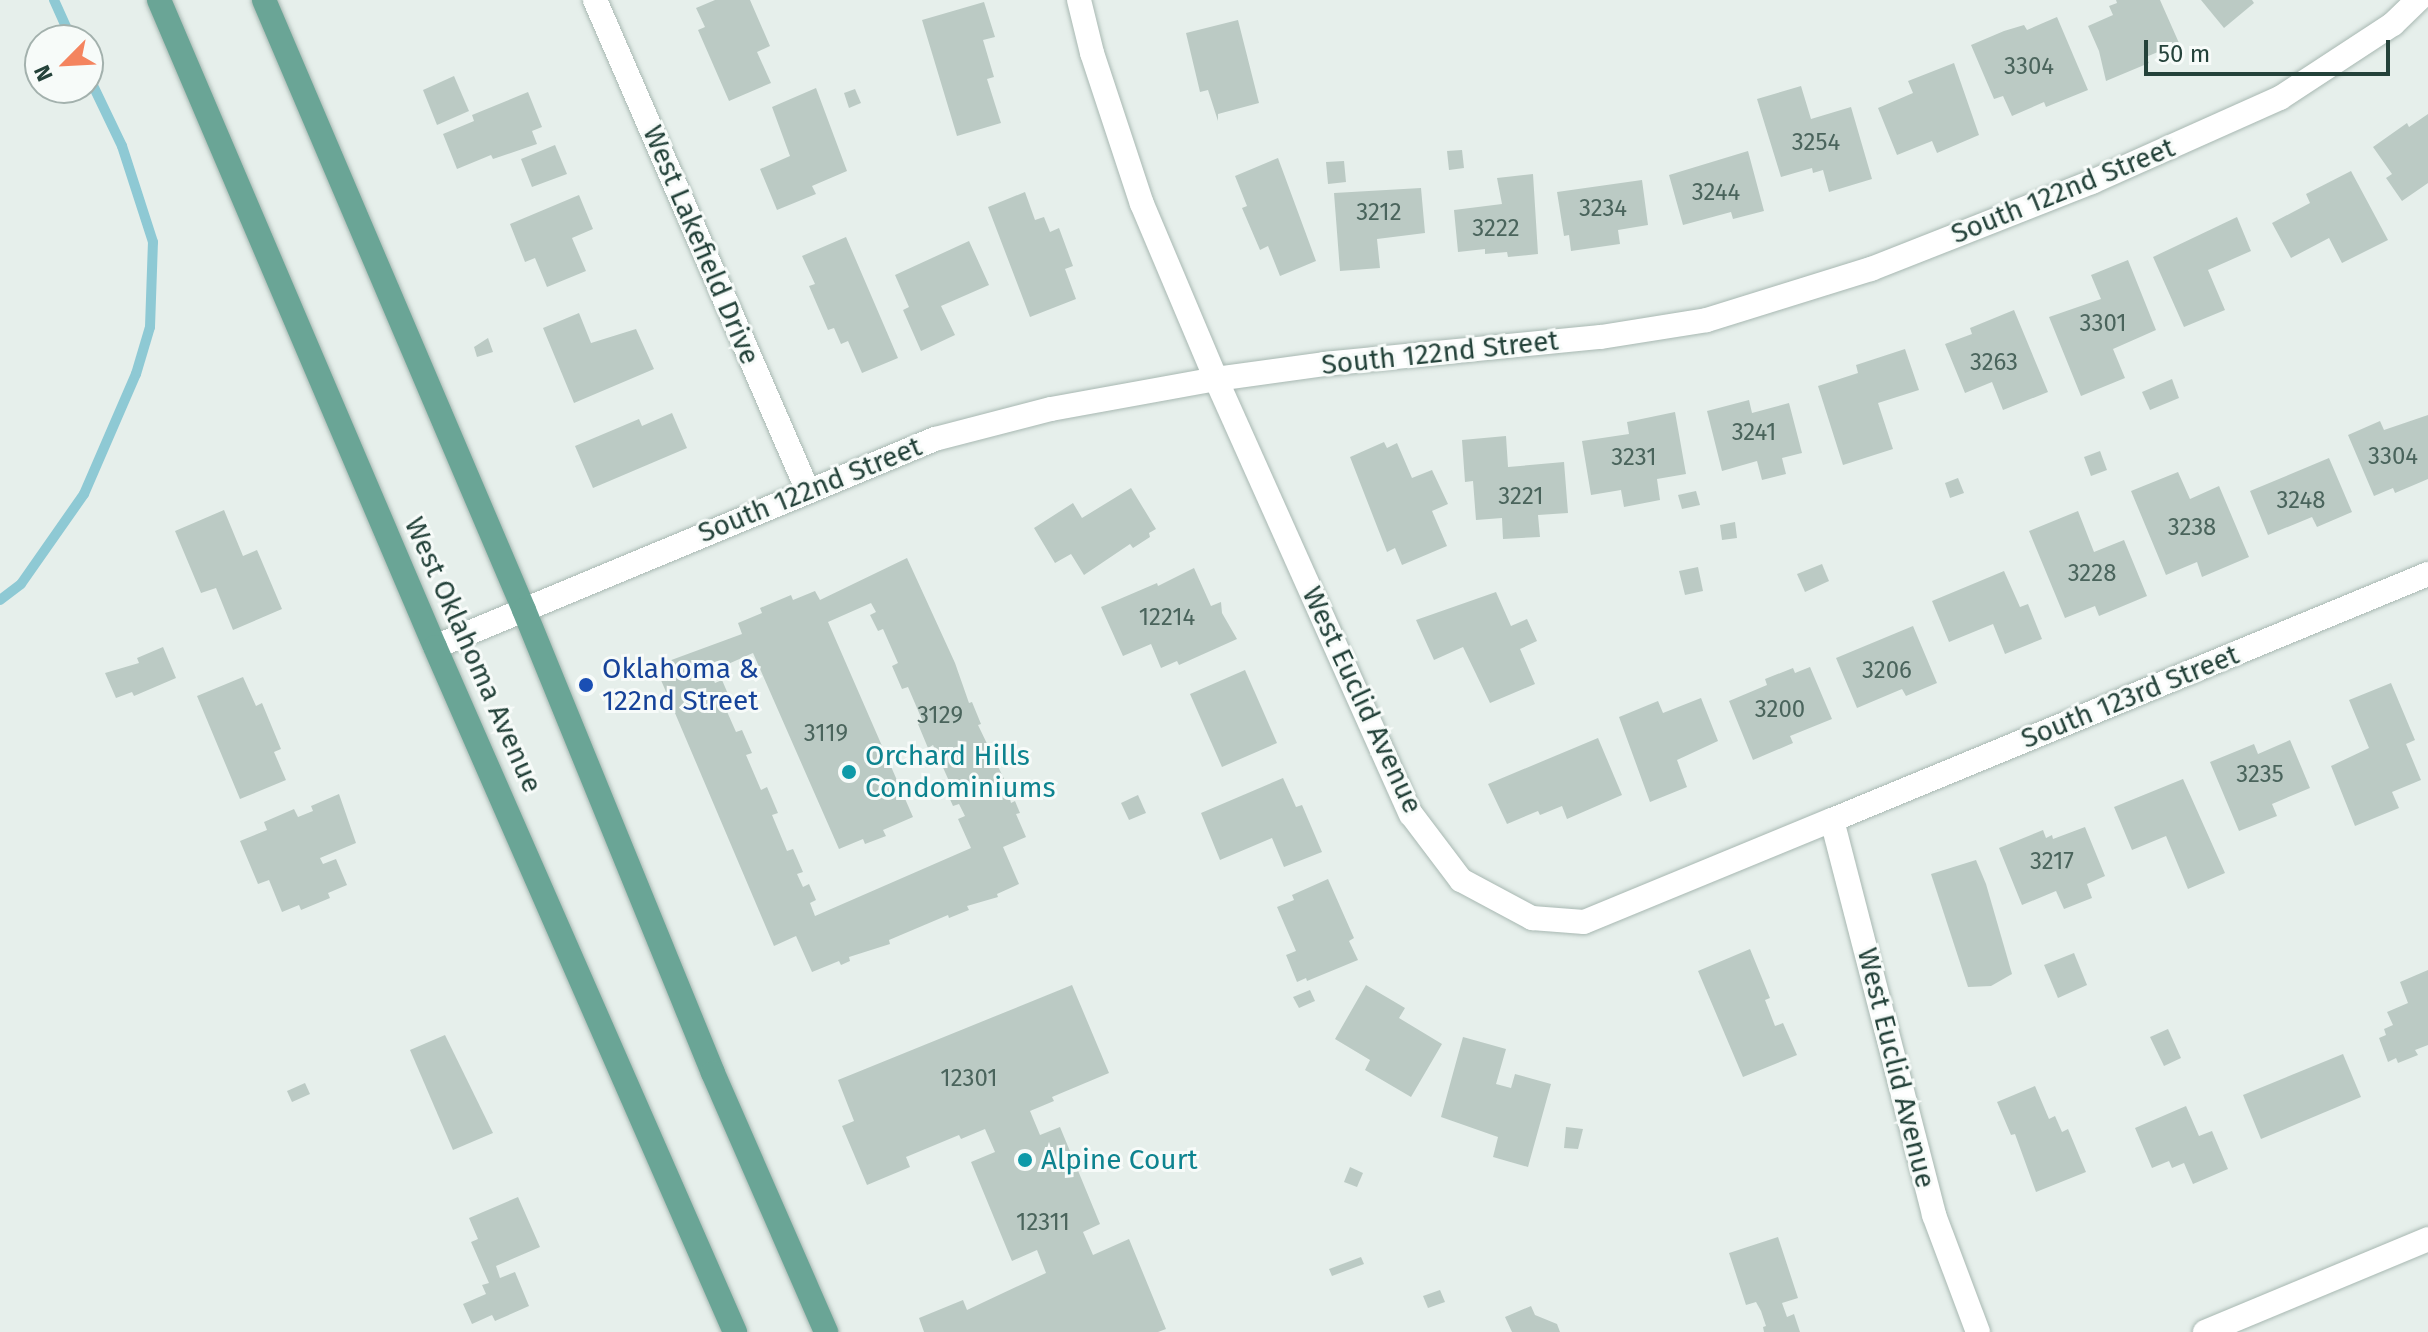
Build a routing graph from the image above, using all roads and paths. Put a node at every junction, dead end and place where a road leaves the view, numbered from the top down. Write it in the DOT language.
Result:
graph roads {
  1 [pos="159,0"];
  2 [pos="264,0"];
  3 [pos="595,0"];
  4 [pos="1079,0"];
  5 [pos="2418,0"];
  6 [pos="1216,379"];
  7 [pos="807,489"];
  8 [pos="2428,574"];
  9 [pos="524,610"];
  10 [pos="435,647"];
  11 [pos="1832,820"];
  12 [pos="2428,1239"];
  13 [pos="735,1332"];
  14 [pos="826,1332"];
  15 [pos="1978,1332"];
  16 [pos="2205,1332"];
  1 -- 10 [label="main road, West Oklahoma Avenue"];
  2 -- 9 [label="main road"];
  3 -- 7 [label="street, West Lakefield Drive"];
  4 -- 6 [label="street, West Euclid Avenue"];
  5 -- 6 [label="street, South 122nd Street"];
  6 -- 7 [label="street, South 122nd Street"];
  6 -- 11 [label="street, West Euclid Avenue"];
  7 -- 9 [label="street, South 122nd Street"];
  8 -- 11 [label="street, South 123rd Street"];
  9 -- 10 [label="street, South 122nd Street"];
  9 -- 14 [label="main road"];
  10 -- 13 [label="main road, West Oklahoma Avenue"];
  11 -- 15 [label="street, West Euclid Avenue"];
  12 -- 16 [label="street"];
}
